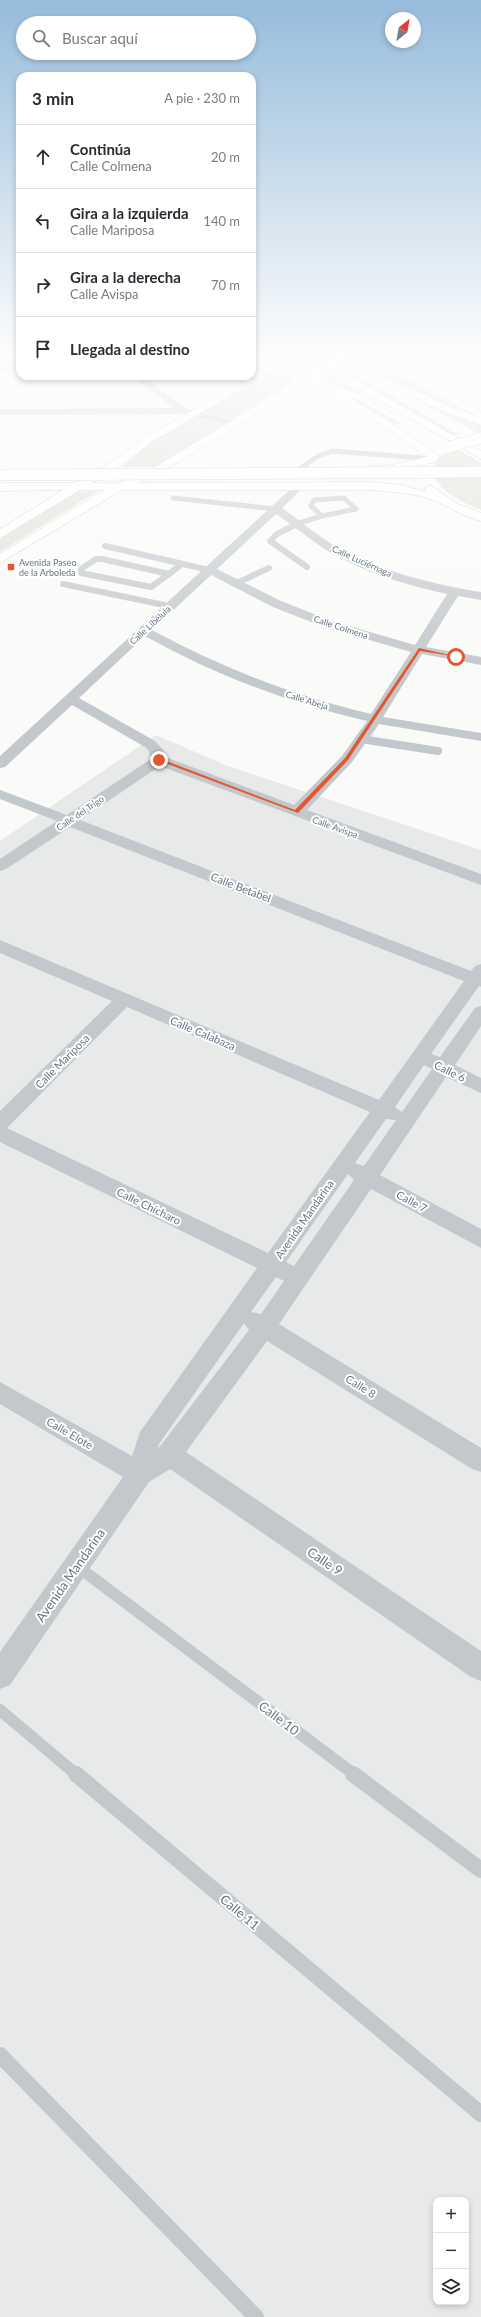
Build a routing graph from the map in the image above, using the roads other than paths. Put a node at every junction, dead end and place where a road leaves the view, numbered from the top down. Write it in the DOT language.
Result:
graph roads {
  1 [pos="115,463"];
  2 [pos="169,463"];
  3 [pos="308,463"];
  4 [pos="414,463"];
  5 [pos="430,463"];
  6 [pos="392,468"];
  7 [pos="107,469"];
  8 [pos="159,469"];
  9 [pos="300,469"];
  10 [pos="0,470"];
  11 [pos="481,472"];
  12 [pos="0,475"];
  13 [pos="95,476"];
  14 [pos="142,476"];
  15 [pos="481,479"];
  16 [pos="0,480"];
  17 [pos="300,486"];
  18 [pos="0,487"];
  19 [pos="77,487"];
  20 [pos="119,487"];
  21 [pos="173,498"];
  22 [pos="440,499"];
  23 [pos="276,509"];
  24 [pos="323,517"];
  25 [pos="481,517"];
  26 [pos="296,524"];
  27 [pos="0,534"];
  28 [pos="106,546"];
  29 [pos="0,559"];
  30 [pos="182,564"];
  31 [pos="307,567"];
  32 [pos="269,568"];
  33 [pos="209,570"];
  34 [pos="170,574"];
  35 [pos="237,583"];
  36 [pos="63,584"];
  37 [pos="455,591"];
  38 [pos="481,596"];
  39 [pos="169,606"];
  40 [pos="144,630"];
  41 [pos="419,650"];
  42 [pos="481,661"];
  43 [pos="70,698"];
  44 [pos="375,719"];
  45 [pos="481,737"];
  46 [pos="361,739"];
  47 [pos="438,751"];
  48 [pos="159,760"];
  49 [pos="0,764"];
  50 [pos="0,794"];
  51 [pos="296,812"];
  52 [pos="68,820"];
  53 [pos="0,866"];
  54 [pos="481,880"];
  55 [pos="0,946"];
  56 [pos="479,976"];
  57 [pos="124,999"];
  58 [pos="481,1012"];
  59 [pos="419,1056"];
  60 [pos="442,1067"];
  61 [pos="481,1086"];
  62 [pos="381,1109"];
  63 [pos="406,1120"];
  64 [pos="0,1123"];
  65 [pos="0,1133"];
  66 [pos="343,1164"];
  67 [pos="367,1177"];
  68 [pos="481,1238"];
  69 [pos="270,1265"];
  70 [pos="298,1278"];
  71 [pos="239,1314"];
  72 [pos="264,1326"];
  73 [pos="0,1392"];
  74 [pos="170,1455"];
  75 [pos="481,1461"];
  76 [pos="140,1474"];
  77 [pos="77,1566"];
  78 [pos="481,1667"];
  79 [pos="0,1675"];
  80 [pos="0,1710"];
  81 [pos="481,1870"];
  82 [pos="0,2056"];
  83 [pos="481,2114"];
  84 [pos="256,2317"];
  1 -- 7 [label="main road"];
  2 -- 8 [label="main road"];
  3 -- 9 [label="lane"];
  4 -- 6 [label="main road"];
  5 -- 22 [label="main road"];
  6 -- 9 [label="main road"];
  6 -- 14 [label="main road"];
  7 -- 8 [label="main road"];
  7 -- 10 [label="main road"];
  7 -- 13 [label="main road"];
  8 -- 9 [label="main road"];
  8 -- 14 [label="main road"];
  11 -- 12 [label="main road, bridge"];
  13 -- 14 [label="main road"];
  13 -- 19 [label="main road"];
  14 -- 20 [label="main road"];
  15 -- 16 [label="main road"];
  17 -- 20 [label="main road"];
  17 -- 22 [label="main road"];
  17 -- 23 [label="street, Calle Libélula"];
  18 -- 19 [label="main road"];
  19 -- 20 [label="main road"];
  19 -- 27 [label="main road"];
  20 -- 29 [label="main road"];
  21 -- 23 [label="lane"];
  22 -- 25 [label="main road"];
  23 -- 26 [label="street, Calle Luciérnaga"];
  23 -- 33 [label="street, Calle Libélula"];
  24 -- 24 [label="lane"];
  24 -- 26 [label="lane"];
  26 -- 31 [label="lane"];
  26 -- 37 [label="street, Calle Luciérnaga"];
  28 -- 30 [label="lane"];
  30 -- 33 [label="lane"];
  30 -- 34 [label="lane"];
  32 -- 35 [label="lane"];
  33 -- 35 [label="street, Calle Colmena"];
  33 -- 39 [label="street, Calle Libélula"];
  34 -- 34 [label="lane"];
  35 -- 41 [label="street, Calle Colmena"];
  36 -- 39 [label="lane"];
  37 -- 38 [label="street, Calle Luciérnaga"];
  37 -- 41 [label="street"];
  39 -- 40 [label="street, Calle Libélula"];
  40 -- 43 [label="street, Calle Libélula"];
  40 -- 44 [label="street, Calle Abeja"];
  41 -- 42 [label="street, Calle Colmena"];
  41 -- 44 [label="street"];
  43 -- 48 [label="street"];
  43 -- 49 [label="street, Calle Libélula"];
  44 -- 45 [label="street, Calle Abeja"];
  44 -- 46 [label="street"];
  46 -- 47 [label="lane"];
  46 -- 51 [label="street"];
  48 -- 51 [label="street, Calle Avispa"];
  48 -- 52 [label="street, Calle del Trigo"];
  50 -- 52 [label="street, Calle Betabel"];
  51 -- 54 [label="street, Calle Avispa"];
  52 -- 53 [label="street, Calle del Trigo"];
  52 -- 56 [label="street, Calle Betabel"];
  55 -- 57 [label="street, Calle Calabaza"];
  56 -- 59 [label="street, Avenida Mandarina"];
  57 -- 62 [label="street, Calle Calabaza"];
  57 -- 64 [label="street, Calle Mariposa"];
  58 -- 60 [label="street, Avenida Mandarina"];
  59 -- 60 [label="street, Calle 6"];
  59 -- 62 [label="street, Avenida Mandarina"];
  60 -- 61 [label="street, Calle 6"];
  60 -- 63 [label="street, Avenida Mandarina"];
  62 -- 63 [label="street, Calle Calabaza"];
  62 -- 66 [label="street, Avenida Mandarina"];
  63 -- 67 [label="street, Avenida Mandarina"];
  65 -- 69 [label="street, Calle Chícharo"];
  66 -- 67 [label="street, Calle 7"];
  66 -- 69 [label="street, Avenida Mandarina"];
  67 -- 68 [label="street, Calle 7"];
  67 -- 70 [label="street, Avenida Mandarina"];
  69 -- 70 [label="street, Calle Chícharo"];
  69 -- 71 [label="street, Avenida Mandarina"];
  70 -- 72 [label="street, Avenida Mandarina"];
  71 -- 72 [label="street, Calle 8"];
  71 -- 76 [label="street, Avenida Mandarina"];
  72 -- 74 [label="street, Avenida Mandarina"];
  72 -- 75 [label="street, Calle 8"];
  73 -- 76 [label="street, Calle Elote"];
  74 -- 76 [label="street, Avenida Mandarina"];
  74 -- 78 [label="street, Calle 9"];
  76 -- 77 [label="street, Avenida Mandarina"];
  77 -- 79 [label="street, Avenida Mandarina"];
  77 -- 81 [label="lane, Calle 10"];
  80 -- 83 [label="lane, Calle 11"];
  82 -- 84 [label="lane"];
}
